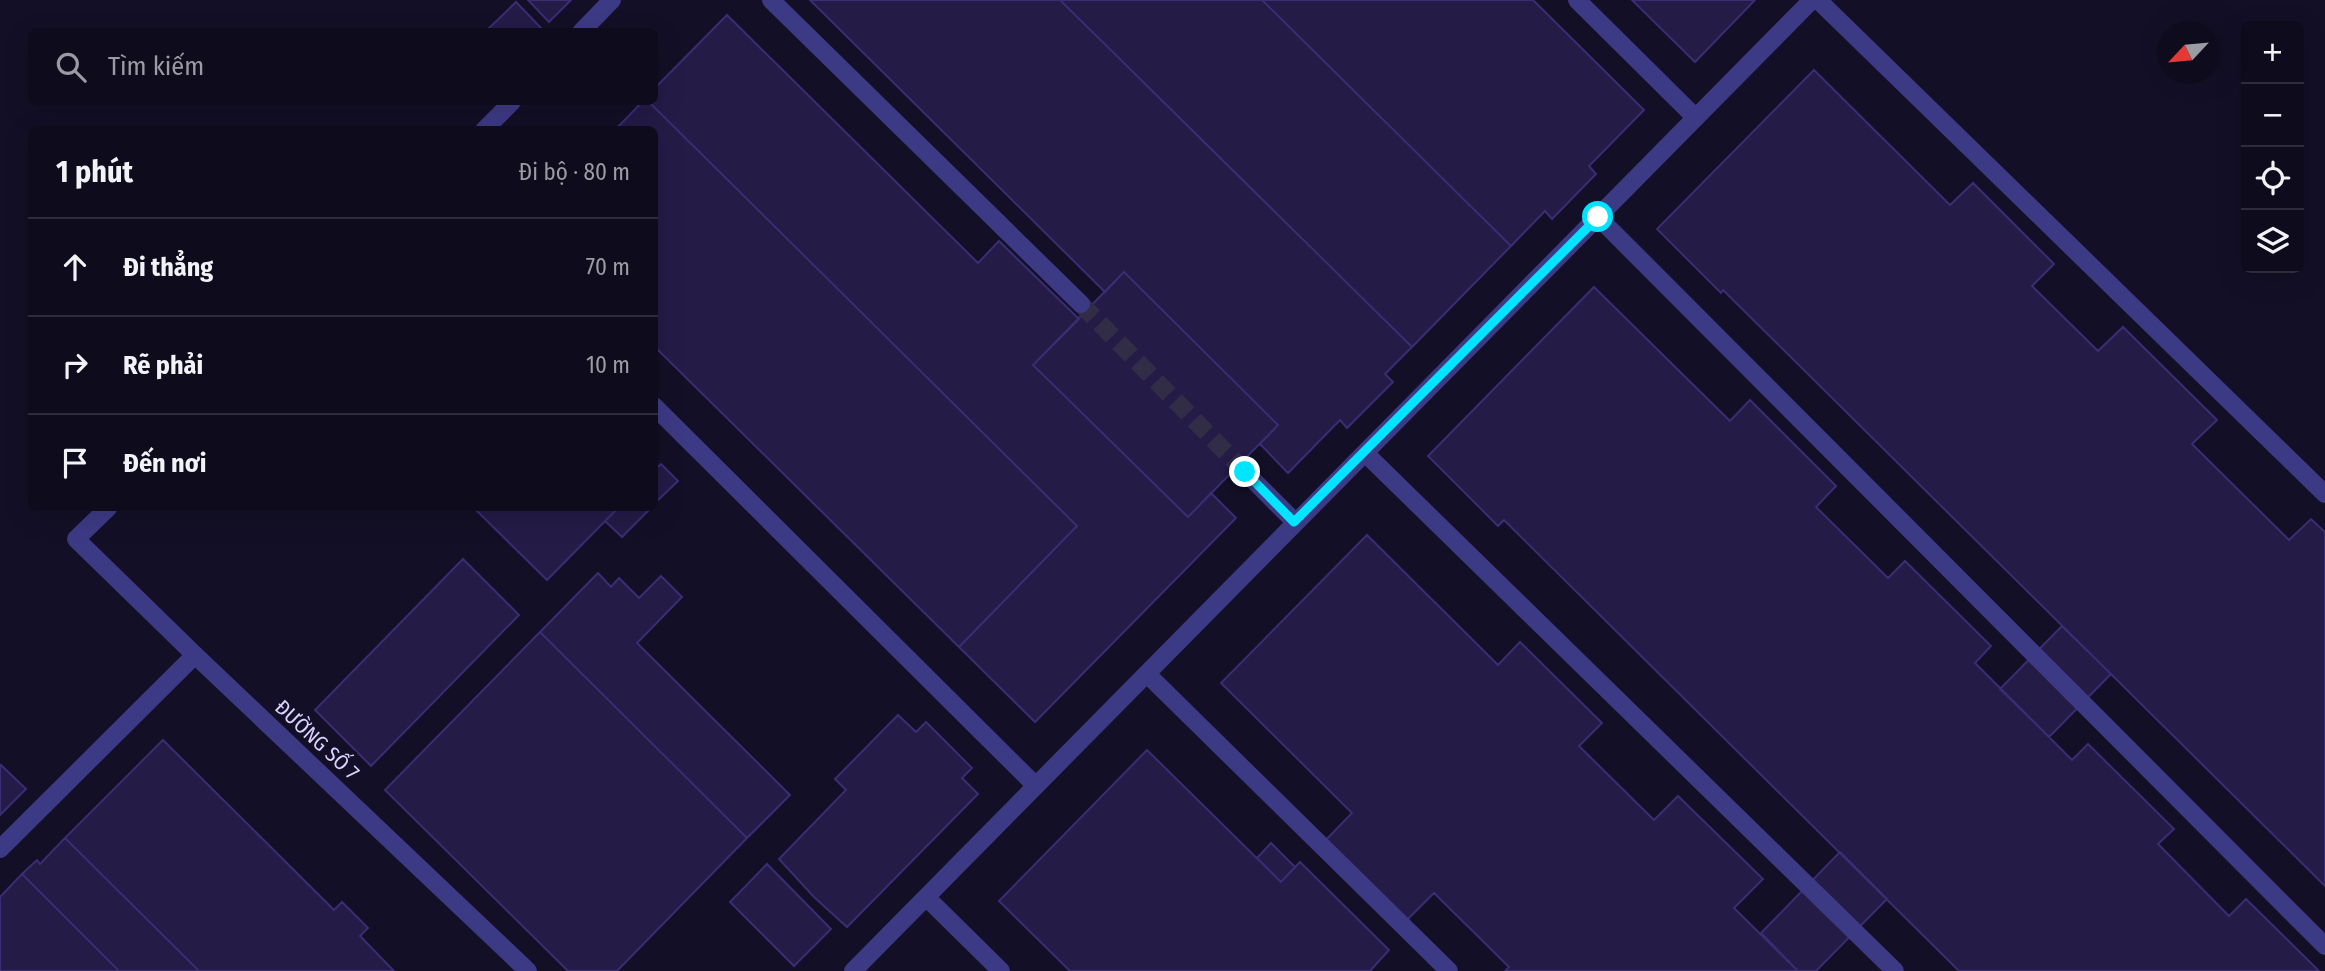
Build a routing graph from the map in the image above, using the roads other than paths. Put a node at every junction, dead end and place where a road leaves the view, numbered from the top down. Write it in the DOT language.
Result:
graph roads {
  1 [pos="612,0"];
  2 [pos="771,0"];
  3 [pos="1577,0"];
  4 [pos="1812,0"];
  5 [pos="1818,0"];
  6 [pos="585,28"];
  7 [pos="509,105"];
  8 [pos="1695,117"];
  9 [pos="488,126"];
  10 [pos="1598,217"];
  11 [pos="1082,304"];
  12 [pos="658,410"];
  13 [pos="1365,453"];
  14 [pos="1245,472"];
  15 [pos="2325,494"];
  16 [pos="105,511"];
  17 [pos="1294,522"];
  18 [pos="195,655"];
  19 [pos="1147,674"];
  20 [pos="1036,786"];
  21 [pos="0,849"];
  22 [pos="926,897"];
  23 [pos="2325,946"];
  24 [pos="528,971"];
  25 [pos="853,971"];
  26 [pos="1000,971"];
  27 [pos="1449,971"];
  28 [pos="1895,971"];
  1 -- 6 [label="lane"];
  2 -- 11 [label="lane"];
  3 -- 8 [label="lane"];
  4 -- 8 [label="lane"];
  5 -- 15 [label="lane"];
  7 -- 9 [label="lane"];
  8 -- 10 [label="lane"];
  10 -- 13 [label="lane"];
  10 -- 23 [label="lane"];
  12 -- 20 [label="lane"];
  13 -- 17 [label="lane"];
  13 -- 28 [label="lane"];
  14 -- 17 [label="lane"];
  16 -- 18 [label="lane, ĐƯỜNG SỐ 7"];
  17 -- 19 [label="lane"];
  18 -- 21 [label="lane"];
  18 -- 24 [label="lane, ĐƯỜNG SỐ 7"];
  19 -- 20 [label="lane"];
  19 -- 27 [label="lane"];
  20 -- 22 [label="lane"];
  22 -- 25 [label="lane"];
  22 -- 26 [label="lane"];
}
